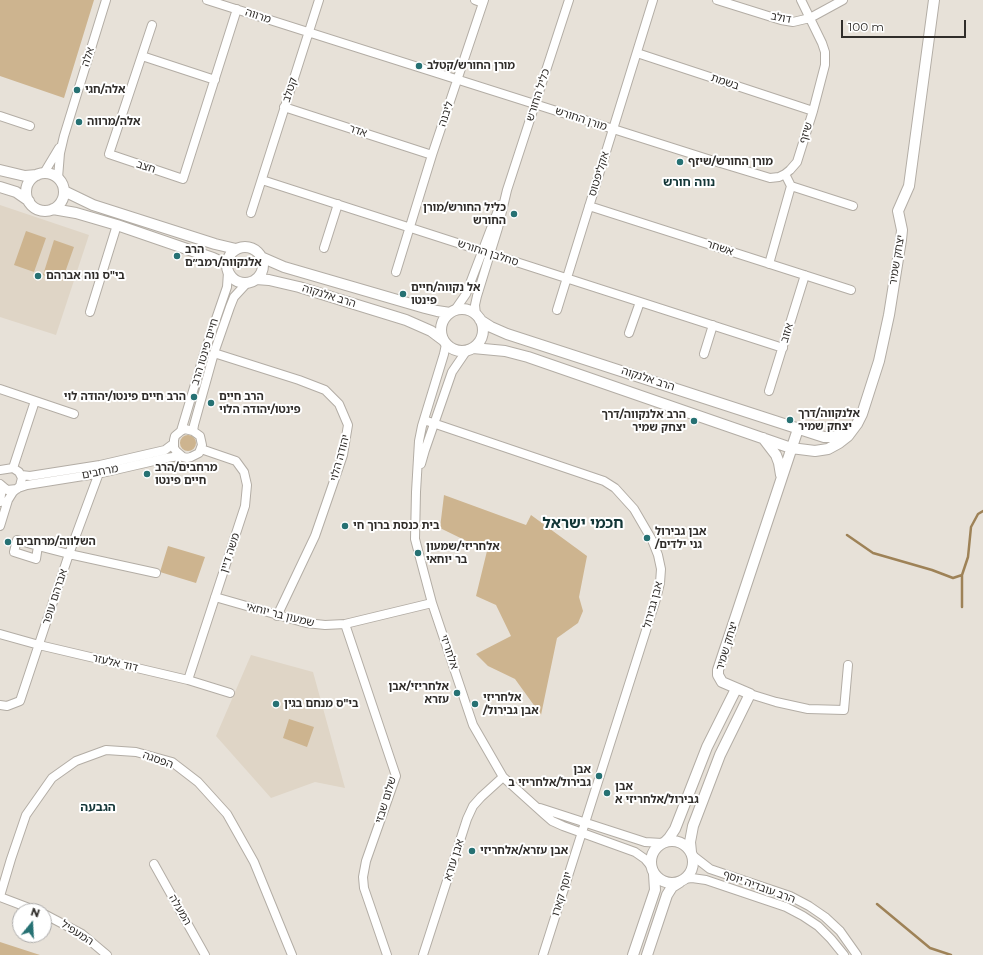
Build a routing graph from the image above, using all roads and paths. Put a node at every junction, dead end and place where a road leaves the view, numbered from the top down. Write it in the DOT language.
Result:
graph roads {
  1 [pos="106,0"];
  2 [pos="207,0"];
  3 [pos="319,0"];
  4 [pos="569,0"];
  5 [pos="653,0"];
  6 [pos="717,0"];
  7 [pos="801,0"];
  8 [pos="843,0"];
  9 [pos="934,0"];
  10 [pos="481,1"];
  11 [pos="237,9"];
  12 [pos="810,18"];
  13 [pos="152,25"];
  14 [pos="309,32"];
  15 [pos="637,53"];
  16 [pos="142,56"];
  17 [pos="458,79"];
  18 [pos="215,80"];
  19 [pos="536,104"];
  20 [pos="284,107"];
  21 [pos="813,110"];
  22 [pos="0,116"];
  23 [pos="30,126"];
  24 [pos="613,129"];
  25 [pos="64,136"];
  26 [pos="432,155"];
  27 [pos="0,170"];
  28 [pos="41,174"];
  29 [pos="785,174"];
  30 [pos="58,178"];
  31 [pos="262,180"];
  32 [pos="791,186"];
  33 [pos="0,187"];
  34 [pos="508,190"];
  35 [pos="64,191"];
  36 [pos="29,201"];
  37 [pos="338,204"];
  38 [pos="590,206"];
  39 [pos="853,206"];
  40 [pos="53,209"];
  41 [pos="251,213"];
  42 [pos="117,225"];
  43 [pos="409,228"];
  44 [pos="324,248"];
  45 [pos="236,249"];
  46 [pos="482,251"];
  47 [pos="491,254"];
  48 [pos="261,257"];
  49 [pos="769,264"];
  50 [pos="227,268"];
  51 [pos="396,272"];
  52 [pos="805,275"];
  53 [pos="567,278"];
  54 [pos="256,279"];
  55 [pos="246,284"];
  56 [pos="851,290"];
  57 [pos="640,302"];
  58 [pos="558,310"];
  59 [pos="453,311"];
  60 [pos="90,312"];
  61 [pos="478,318"];
  62 [pos="713,325"];
  63 [pos="629,333"];
  64 [pos="444,342"];
  65 [pos="783,348"];
  66 [pos="470,349"];
  67 [pos="214,353"];
  68 [pos="704,354"];
  69 [pos="0,389"];
  70 [pos="769,391"];
  71 [pos="34,401"];
  72 [pos="74,414"];
  73 [pos="424,420"];
  74 [pos="434,424"];
  75 [pos="857,424"];
  76 [pos="798,429"];
  77 [pos="180,431"];
  78 [pos="194,431"];
  79 [pos="763,438"];
  80 [pos="173,444"];
  81 [pos="791,448"];
  82 [pos="201,449"];
  83 [pos="183,457"];
  84 [pos="5,470"];
  85 [pos="99,473"];
  86 [pos="21,475"];
  87 [pos="782,479"];
  88 [pos="417,480"];
  89 [pos="1,485"];
  90 [pos="17,488"];
  91 [pos="0,502"];
  92 [pos="0,526"];
  93 [pos="38,546"];
  94 [pos="69,554"];
  95 [pos="156,573"];
  96 [pos="215,598"];
  97 [pos="432,603"];
  98 [pos="277,616"];
  99 [pos="345,624"];
  100 [pos="0,634"];
  101 [pos="39,645"];
  102 [pos="848,665"];
  103 [pos="188,680"];
  104 [pos="736,688"];
  105 [pos="230,692"];
  106 [pos="750,694"];
  107 [pos="0,705"];
  108 [pos="503,777"];
  109 [pos="534,805"];
  110 [pos="584,823"];
  111 [pos="581,833"];
  112 [pos="663,842"];
  113 [pos="691,854"];
  114 [pos="154,864"];
  115 [pos="652,870"];
  116 [pos="682,880"];
  117 [pos="0,897"];
  118 [pos="16,903"];
  119 [pos="52,918"];
  120 [pos="108,955"];
  121 [pos="206,955"];
  122 [pos="292,955"];
  123 [pos="387,955"];
  124 [pos="423,955"];
  125 [pos="543,955"];
  126 [pos="633,955"];
  127 [pos="647,955"];
  128 [pos="844,955"];
  129 [pos="857,955"];
  1 -- 25 [label="street, אלה"];
  2 -- 11 [label="street, מרווה"];
  3 -- 14 [label="street, קטלב"];
  4 -- 19 [label="street, כליל החורש"];
  5 -- 15 [label="street, אקליפטוס"];
  6 -- 12 [label="street, דולב"];
  7 -- 12 [label="street, שיזף"];
  8 -- 12 [label="street, דולב"];
  9 -- 75 [label="main road, יצחק שמיר"];
  10 -- 17 [label="street, ליבנה"];
  11 -- 14 [label="street, מרווה"];
  11 -- 18 [label="street, חצב"];
  12 -- 21 [label="street, שיזף"];
  13 -- 16 [label="street, חצב"];
  14 -- 17 [label="street, מורן החורש"];
  14 -- 20 [label="street, קטלב"];
  15 -- 21 [label="street, בשמת"];
  15 -- 24 [label="street, אקליפטוס"];
  16 -- 18 [label="street"];
  16 -- 18 [label="street, חצב"];
  17 -- 19 [label="street, מורן החורש"];
  17 -- 26 [label="street, ליבנה"];
  19 -- 24 [label="street, מורן החורש"];
  19 -- 34 [label="street, כליל החורש"];
  20 -- 26 [label="street, אדר"];
  20 -- 31 [label="street, קטלב"];
  21 -- 29 [label="street, שיזף"];
  22 -- 23 [label="street"];
  24 -- 29 [label="street, מורן החורש"];
  24 -- 38 [label="street, אקליפטוס"];
  25 -- 28 [label="street, אלה"];
  25 -- 30 [label="street, אלה"];
  26 -- 43 [label="street, ליבנה"];
  27 -- 28 [label="main road"];
  28 -- 30 [label="main road"];
  28 -- 36 [label="main road"];
  29 -- 32 [label="street"];
  30 -- 35 [label="main road"];
  31 -- 37 [label="street, סחלבן החורש"];
  31 -- 41 [label="street"];
  32 -- 39 [label="street"];
  32 -- 49 [label="street"];
  33 -- 36 [label="main road"];
  34 -- 46 [label="street, כליל החורש"];
  34 -- 47 [label="street, כליל החורש"];
  35 -- 40 [label="main road"];
  35 -- 45 [label="main road"];
  36 -- 40 [label="main road"];
  37 -- 43 [label="street, סחלבן החורש"];
  37 -- 44 [label="street"];
  38 -- 49 [label="street, אשחר"];
  38 -- 53 [label="street, אקליפטוס"];
  40 -- 42 [label="main road"];
  42 -- 50 [label="main road"];
  42 -- 60 [label="street"];
  43 -- 46 [label="street, סחלבן החורש"];
  43 -- 51 [label="street"];
  45 -- 48 [label="main road"];
  45 -- 50 [label="main road"];
  46 -- 47 [label="street, סחלבן החורש"];
  46 -- 59 [label="street, כליל החורש"];
  47 -- 53 [label="street, סחלבן החורש"];
  47 -- 61 [label="street, כליל החורש"];
  48 -- 54 [label="main road"];
  48 -- 59 [label="main road, הרב אלנקוה"];
  49 -- 52 [label="street, אשחר"];
  50 -- 55 [label="main road"];
  50 -- 77 [label="street, חיים פינטו הרב"];
  52 -- 56 [label="street, אשחר"];
  52 -- 65 [label="street, אזוב"];
  53 -- 57 [label="street, סחלבן החורש"];
  53 -- 58 [label="street"];
  54 -- 55 [label="main road"];
  54 -- 64 [label="main road, הרב אלנקוה"];
  55 -- 67 [label="street, חיים פינטו הרב"];
  57 -- 62 [label="street, סחלבן החורש"];
  57 -- 63 [label="street"];
  59 -- 61 [label="main road"];
  59 -- 64 [label="main road"];
  61 -- 66 [label="main road"];
  61 -- 76 [label="main road, הרב אלנקוה"];
  62 -- 65 [label="street, סחלבן החורש"];
  62 -- 68 [label="street"];
  64 -- 66 [label="main road"];
  64 -- 73 [label="street, אלחריזי"];
  65 -- 70 [label="street, אזוב"];
  66 -- 74 [label="street, אלחריזי"];
  66 -- 79 [label="main road, הרב אלנקוה"];
  67 -- 78 [label="street, חיים פינטו הרב"];
  67 -- 98 [label="street, יהודה הלוי"];
  69 -- 71 [label="street"];
  71 -- 72 [label="street"];
  71 -- 84 [label="street"];
  73 -- 74 [label="street, אבן גבירול"];
  73 -- 88 [label="street, אלחריזי"];
  74 -- 88 [label="street, אלחריזי"];
  74 -- 110 [label="street, אבן גבירול"];
  75 -- 76 [label="main road"];
  75 -- 81 [label="main road, יצחק שמיר"];
  76 -- 81 [label="main road"];
  77 -- 78 [label="street"];
  77 -- 80 [label="street"];
  78 -- 82 [label="street"];
  79 -- 81 [label="main road, הרב אלנקוה"];
  79 -- 87 [label="main road"];
  80 -- 83 [label="street"];
  80 -- 86 [label="street, מרחבים"];
  81 -- 87 [label="main road"];
  82 -- 83 [label="street"];
  82 -- 96 [label="street, משה דיין"];
  83 -- 85 [label="street, מרחבים"];
  84 -- 86 [label="street"];
  85 -- 90 [label="street, מרחבים"];
  85 -- 94 [label="street, אברהם עופר"];
  86 -- 90 [label="street"];
  87 -- 104 [label="main road, יצחק שמיר"];
  88 -- 97 [label="street, אלחריזי"];
  89 -- 90 [label="street"];
  89 -- 91 [label="street"];
  90 -- 92 [label="street"];
  93 -- 94 [label="street"];
  94 -- 95 [label="street"];
  94 -- 101 [label="street, אברהם עופר"];
  96 -- 98 [label="street, שמעון בר יוחאי"];
  96 -- 103 [label="street, משה דיין"];
  97 -- 99 [label="street, שמעון בר יוחאי"];
  97 -- 108 [label="street, אלחריזי"];
  98 -- 99 [label="street, שמעון בר יוחאי"];
  99 -- 123 [label="street, שלום שבזי"];
  100 -- 101 [label="street, דוד אלעזר"];
  101 -- 103 [label="street, דוד אלעזר"];
  101 -- 107 [label="street, אברהם עופר"];
  102 -- 106 [label="street"];
  103 -- 105 [label="street, דוד אלעזר"];
  104 -- 106 [label="main road"];
  104 -- 112 [label="main road"];
  106 -- 113 [label="main road"];
  108 -- 109 [label="street, אלחריזי"];
  108 -- 124 [label="street, אבן עזרא"];
  109 -- 110 [label="street, אלחריזי"];
  109 -- 111 [label="street, אלחריזי"];
  110 -- 111 [label="street, אבן גבירול"];
  110 -- 112 [label="street, אלחריזי"];
  111 -- 115 [label="street, אלחריזי"];
  111 -- 125 [label="street, יוסף קארו"];
  112 -- 113 [label="main road"];
  112 -- 115 [label="main road"];
  113 -- 116 [label="main road"];
  113 -- 129 [label="street, הרב עובדיה יוסף"];
  114 -- 121 [label="street, המעלה"];
  115 -- 116 [label="main road"];
  115 -- 126 [label="main road"];
  116 -- 127 [label="main road"];
  116 -- 128 [label="street, הרב עובדיה יוסף"];
  117 -- 118 [label="street"];
  117 -- 122 [label="street, הפסגה"];
  119 -- 120 [label="street, המעפיל"];
}
